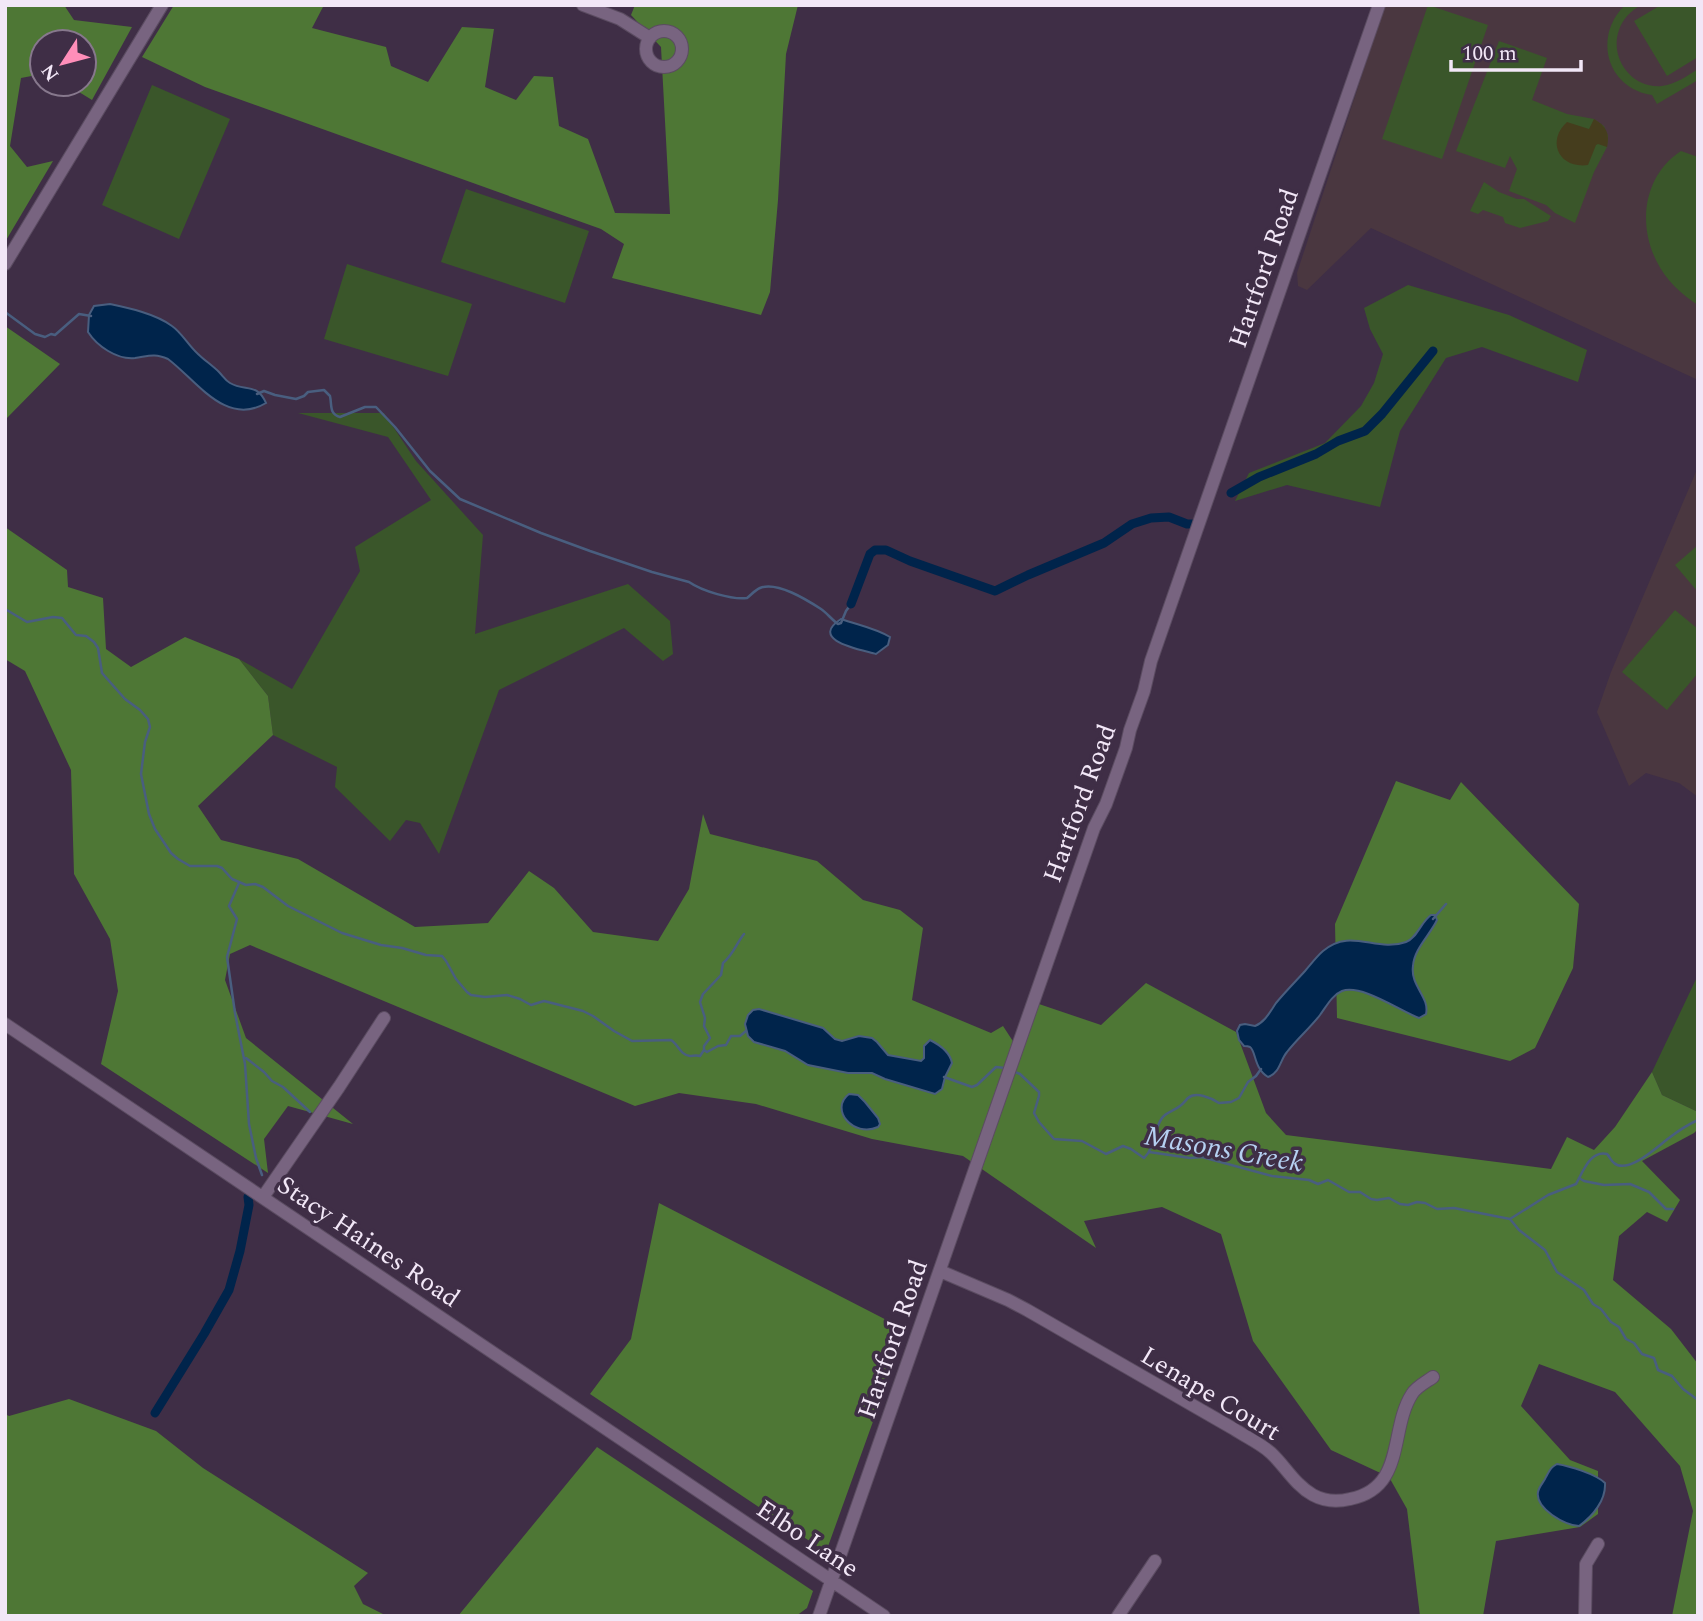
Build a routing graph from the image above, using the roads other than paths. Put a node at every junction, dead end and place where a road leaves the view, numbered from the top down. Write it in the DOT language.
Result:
graph roads {
  1 [pos="162,5"];
  2 [pos="583,5"];
  3 [pos="1379,5"];
  4 [pos="650,38"];
  5 [pos="5,264"];
  6 [pos="384,1018"];
  7 [pos="5,1024"];
  8 [pos="263,1198"];
  9 [pos="940,1271"];
  10 [pos="1433,1377"];
  11 [pos="707,1497"];
  12 [pos="1598,1544"];
  13 [pos="1155,1561"];
  14 [pos="832,1581"];
  15 [pos="819,1616"];
  16 [pos="884,1616"];
  17 [pos="1118,1616"];
  18 [pos="1585,1616"];
  1 -- 5 [label="street"];
  2 -- 4 [label="street"];
  3 -- 9 [label="street, Hartford Road"];
  6 -- 8 [label="street"];
  7 -- 8 [label="street, Stacy Haines Road"];
  8 -- 11 [label="street, Stacy Haines Road"];
  9 -- 10 [label="street, Lenape Court"];
  9 -- 14 [label="street, Hartford Road"];
  11 -- 14 [label="street, Elbo Lane"];
  12 -- 18 [label="street"];
  13 -- 17 [label="street"];
  14 -- 15 [label="street, Hartford Road"];
  14 -- 16 [label="street, Elbo Lane"];
}
